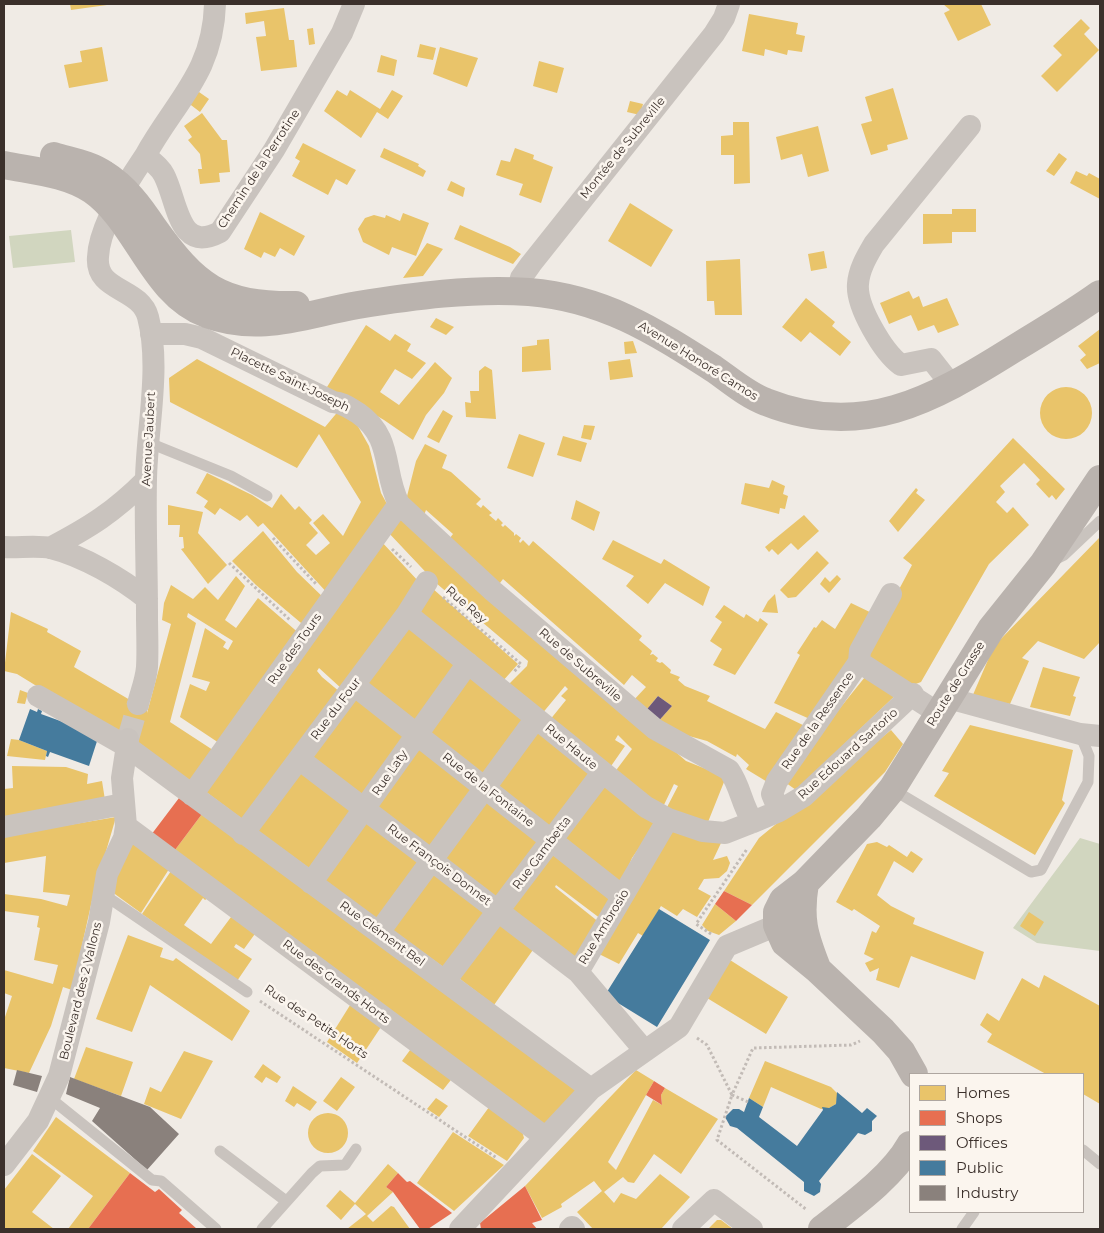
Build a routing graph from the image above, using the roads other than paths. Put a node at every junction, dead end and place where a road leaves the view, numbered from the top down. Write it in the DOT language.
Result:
graph roads {
  1 [pos="215,4"];
  2 [pos="354,4"];
  3 [pos="729,4"];
  4 [pos="970,126"];
  5 [pos="4,156"];
  6 [pos="145,156"];
  7 [pos="4,165"];
  8 [pos="119,200"];
  9 [pos="518,292"];
  10 [pos="1100,294"];
  11 [pos="151,334"];
  12 [pos="953,387"];
  13 [pos="147,442"];
  14 [pos="1100,479"];
  15 [pos="146,480"];
  16 [pos="267,496"];
  17 [pos="399,504"];
  18 [pos="1100,520"];
  19 [pos="4,548"];
  20 [pos="50,548"];
  21 [pos="1043,564"];
  22 [pos="427,582"];
  23 [pos="890,594"];
  24 [pos="147,599"];
  25 [pos="407,614"];
  26 [pos="859,662"];
  27 [pos="468,663"];
  28 [pos="354,685"];
  29 [pos="913,694"];
  30 [pos="38,696"];
  31 [pos="138,704"];
  32 [pos="943,705"];
  33 [pos="536,718"];
  34 [pos="417,734"];
  35 [pos="1090,735"];
  36 [pos="127,743"];
  37 [pos="299,759"];
  38 [pos="602,773"];
  39 [pos="484,787"];
  40 [pos="892,789"];
  41 [pos="192,795"];
  42 [pos="123,804"];
  43 [pos="365,808"];
  44 [pos="779,811"];
  45 [pos="668,819"];
  46 [pos="754,822"];
  47 [pos="126,826"];
  48 [pos="4,827"];
  49 [pos="243,834"];
  50 [pos="552,841"];
  51 [pos="432,860"];
  52 [pos="311,882"];
  53 [pos="805,883"];
  54 [pos="103,894"];
  55 [pos="622,896"];
  56 [pos="499,911"];
  57 [pos="777,925"];
  58 [pos="379,932"];
  59 [pos="818,970"];
  60 [pos="578,972"];
  61 [pos="445,980"];
  62 [pos="247,992"];
  63 [pos="645,1052"];
  64 [pos="913,1073"];
  65 [pos="591,1089"];
  66 [pos="50,1098"];
  67 [pos="546,1137"];
  68 [pos="909,1147"];
  69 [pos="356,1149"];
  70 [pos="220,1151"];
  71 [pos="1084,1151"];
  72 [pos="1100,1164"];
  73 [pos="4,1166"];
  74 [pos="286,1201"];
  75 [pos="973,1213"];
  76 [pos="818,1222"];
  77 [pos="216,1229"];
  78 [pos="262,1229"];
  79 [pos="461,1229"];
  80 [pos="570,1229"];
  81 [pos="574,1229"];
  82 [pos="683,1229"];
  83 [pos="752,1229"];
  84 [pos="962,1229"];
  1 -- 6 [label="street"];
  2 -- 6 [label="street, Chemin de la Perrotine"];
  3 -- 9 [label="street, Montée de Subreville"];
  4 -- 12 [label="street"];
  5 -- 8 [label="street, Avenue Honoré Camos"];
  6 -- 8 [label="street"];
  7 -- 8 [label="street, Avenue Honoré Camos"];
  8 -- 9 [label="street, Avenue Honoré Camos"];
  8 -- 11 [label="street, Avenue Jaubert"];
  9 -- 12 [label="street, Avenue Honoré Camos"];
  10 -- 12 [label="street, Avenue Honoré Camos"];
  11 -- 13 [label="street, Avenue Jaubert"];
  11 -- 17 [label="street, Placette Saint-Joseph"];
  13 -- 15 [label="street, Avenue Jaubert"];
  13 -- 16 [label="lane"];
  14 -- 21 [label="street, Route de Grasse"];
  15 -- 20 [label="street"];
  15 -- 24 [label="street, Avenue Jaubert"];
  17 -- 41 [label="street, Rue des Tours"];
  17 -- 46 [label="street, Rue de Subreville"];
  18 -- 21 [label="lane"];
  19 -- 20 [label="street"];
  20 -- 24 [label="street"];
  21 -- 32 [label="street, Route de Grasse"];
  22 -- 25 [label="street, Rue du Four"];
  23 -- 26 [label="street"];
  24 -- 31 [label="street, Avenue Jaubert"];
  25 -- 27 [label="street, Rue Haute"];
  25 -- 28 [label="street, Rue du Four"];
  26 -- 29 [label="street, Rue de la Ressence"];
  26 -- 44 [label="street, Rue de la Ressence"];
  27 -- 33 [label="street, Rue Haute"];
  27 -- 34 [label="street, Rue Laty"];
  28 -- 34 [label="street, Rue de la Fontaine"];
  28 -- 37 [label="street, Rue du Four"];
  29 -- 32 [label="street, Rue de la Ressence"];
  29 -- 44 [label="street, Rue Edouard Sartorio"];
  30 -- 36 [label="street, Rue Clément Bel"];
  32 -- 35 [label="street"];
  32 -- 40 [label="street, Route de Grasse"];
  33 -- 38 [label="street, Rue Haute"];
  33 -- 39 [label="street"];
  34 -- 39 [label="street, Rue de la Fontaine"];
  34 -- 43 [label="street, Rue Laty"];
  35 -- 40 [label="lane"];
  36 -- 41 [label="street, Rue Clément Bel"];
  36 -- 42 [label="street, Boulevard des 2 Vallons"];
  37 -- 43 [label="street, Rue François Donnet"];
  37 -- 49 [label="street, Rue du Four"];
  38 -- 45 [label="street, Rue Haute"];
  38 -- 50 [label="street, Rue Gambetta"];
  39 -- 50 [label="street, Rue de la Fontaine"];
  39 -- 51 [label="street"];
  40 -- 53 [label="street, Route de Grasse"];
  41 -- 49 [label="street, Rue Clément Bel"];
  42 -- 47 [label="street, Boulevard des 2 Vallons"];
  42 -- 48 [label="street"];
  43 -- 51 [label="street, Rue François Donnet"];
  43 -- 52 [label="street, Rue Laty"];
  44 -- 46 [label="street, Rue Edouard Sartorio"];
  45 -- 46 [label="street, Rue Haute"];
  45 -- 55 [label="street, Rue Ambrosio"];
  47 -- 54 [label="street, Boulevard des 2 Vallons"];
  47 -- 67 [label="street, Rue des Grands Horts"];
  49 -- 52 [label="street, Rue Clément Bel"];
  50 -- 55 [label="street, Rue de la Fontaine"];
  50 -- 56 [label="street, Rue Gambetta"];
  51 -- 56 [label="street, Rue François Donnet"];
  51 -- 58 [label="street"];
  52 -- 58 [label="street, Rue Clément Bel"];
  53 -- 57 [label="street, Route de Grasse"];
  53 -- 59 [label="street"];
  54 -- 62 [label="lane, Rue des Petits Horts"];
  54 -- 66 [label="street, Boulevard des 2 Vallons"];
  55 -- 60 [label="street, Rue Ambrosio"];
  56 -- 60 [label="street, Rue François Donnet"];
  56 -- 61 [label="street, Rue Gambetta"];
  57 -- 59 [label="street"];
  57 -- 63 [label="street"];
  58 -- 61 [label="street, Rue Clément Bel"];
  59 -- 64 [label="street"];
  60 -- 63 [label="street, Rue Ambrosio"];
  61 -- 65 [label="street, Rue Clément Bel"];
  63 -- 65 [label="street"];
  65 -- 67 [label="street"];
  66 -- 73 [label="street, Boulevard des 2 Vallons"];
  66 -- 77 [label="lane"];
  67 -- 79 [label="street"];
  68 -- 76 [label="street"];
  69 -- 74 [label="lane"];
  70 -- 74 [label="lane"];
  71 -- 72 [label="lane"];
  74 -- 78 [label="lane"];
  75 -- 84 [label="lane"];
  80 -- 81 [label="street"];
  82 -- 83 [label="street"];
}
